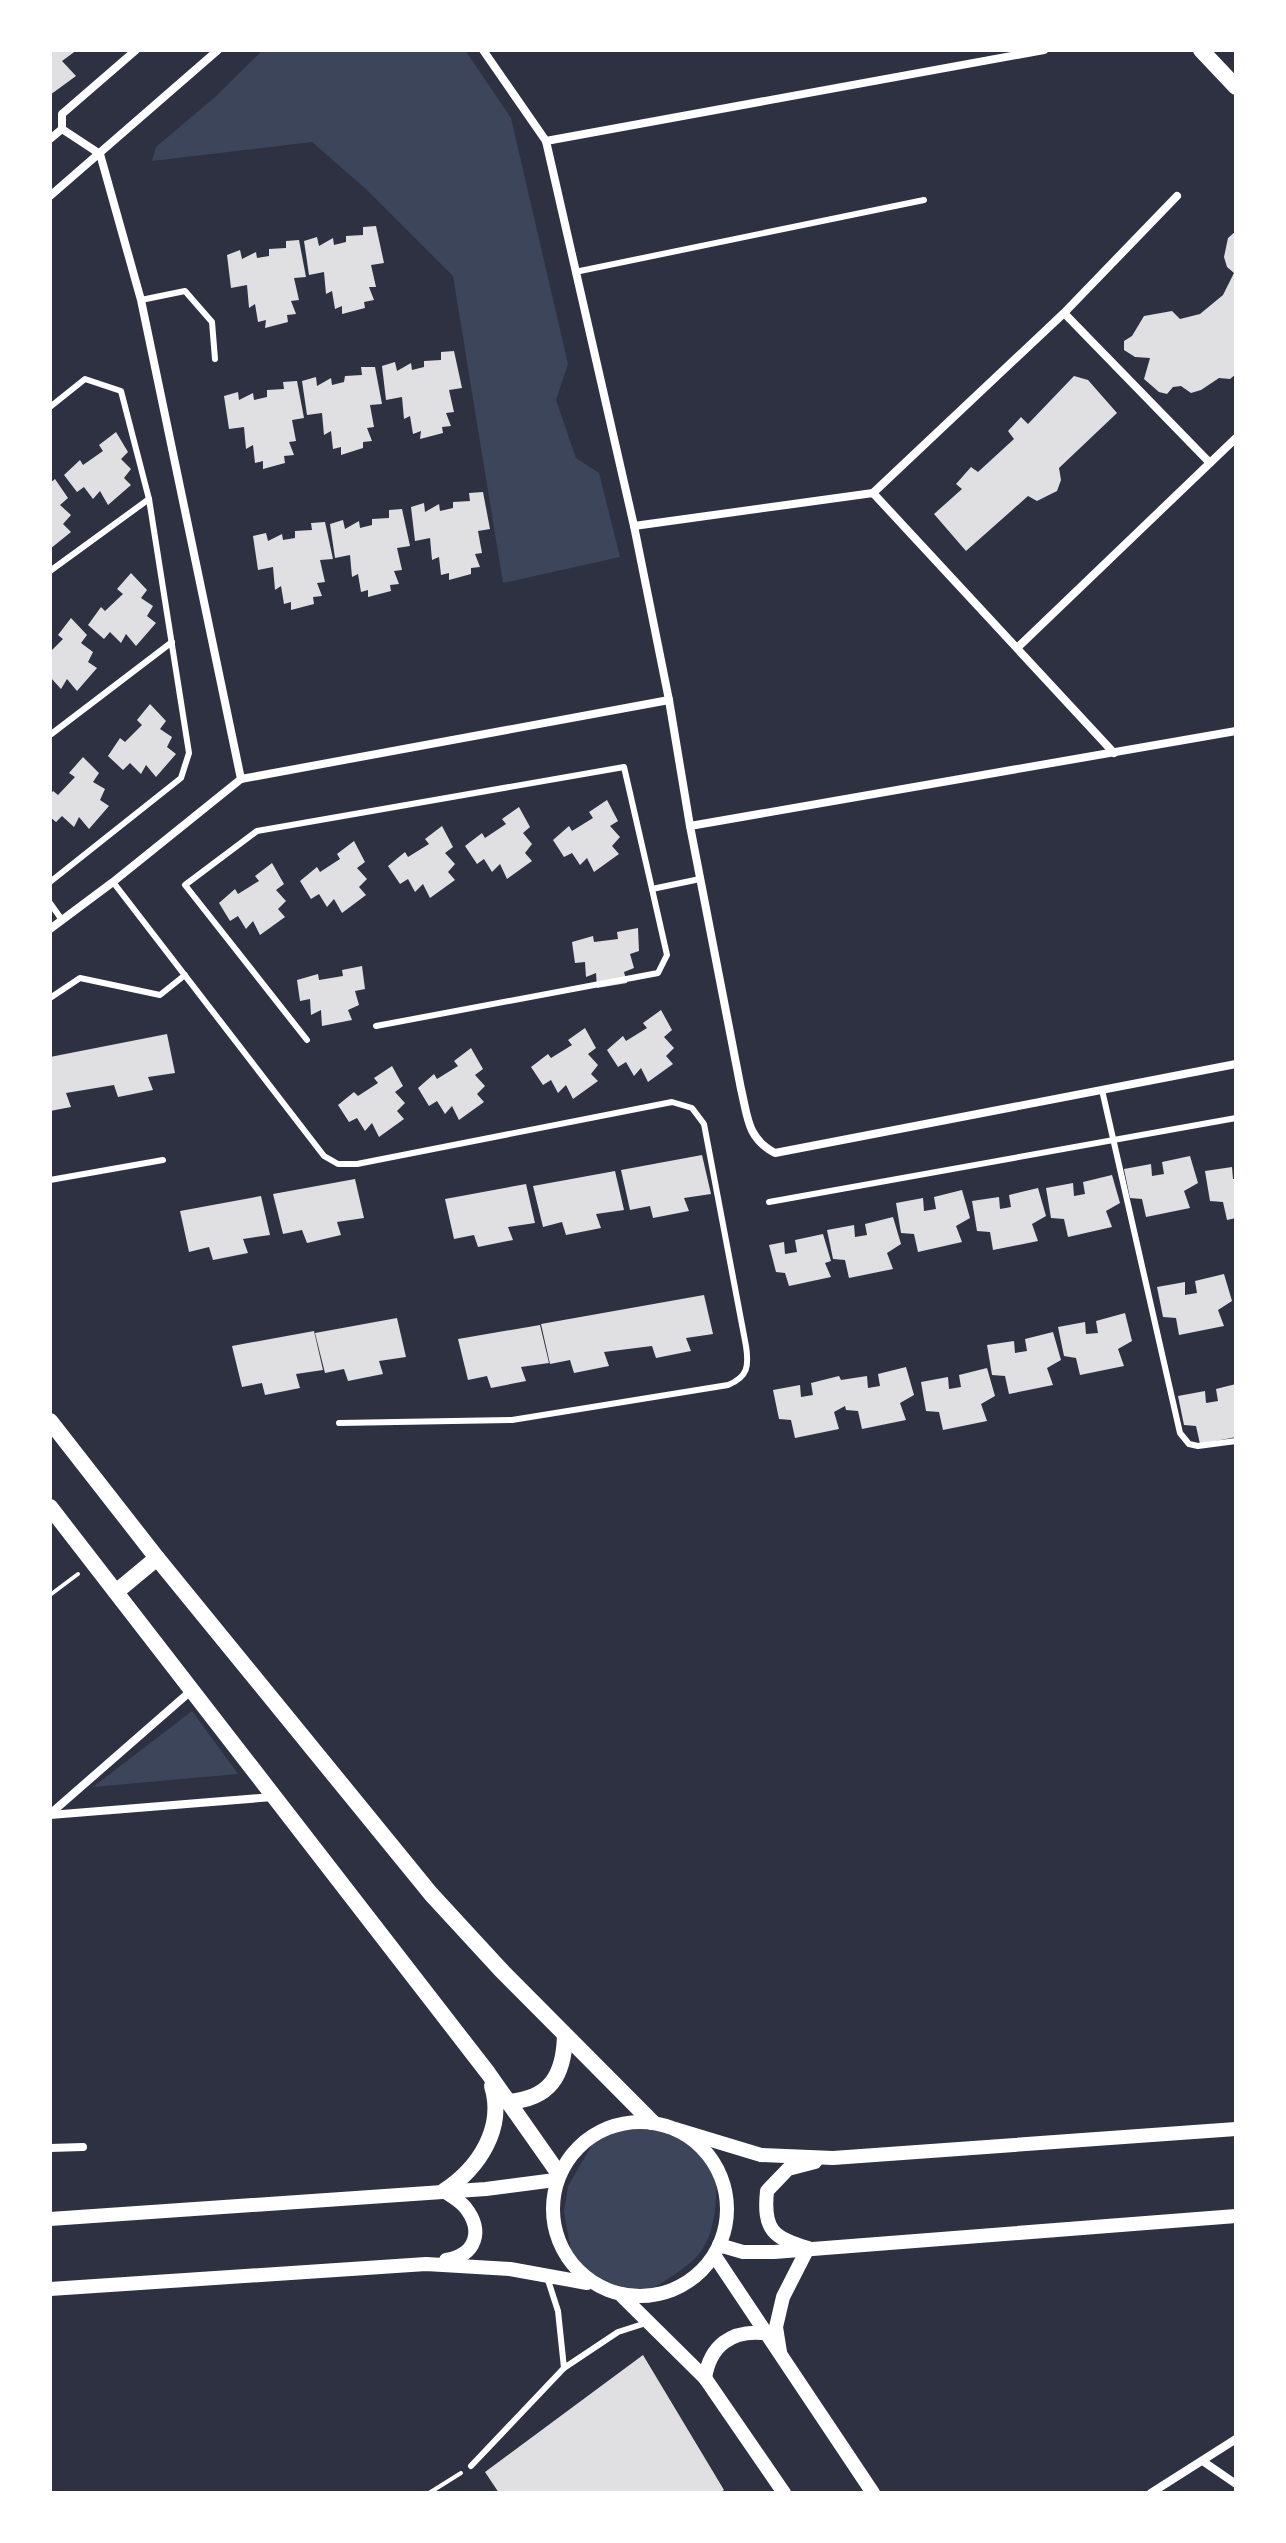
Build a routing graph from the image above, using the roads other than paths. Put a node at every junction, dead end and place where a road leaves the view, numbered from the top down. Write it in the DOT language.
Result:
graph roads {
  1 [pos="136,50"];
  2 [pos="218,50"];
  3 [pos="483,50"];
  4 [pos="1044,50"];
  5 [pos="1201,50"];
  6 [pos="1236,87"];
  7 [pos="62,129"];
  8 [pos="50,139"];
  9 [pos="546,141"];
  10 [pos="100,154"];
  11 [pos="50,196"];
  12 [pos="1177,196"];
  13 [pos="924,200"];
  14 [pos="575,272"];
  15 [pos="141,300"];
  16 [pos="1064,313"];
  17 [pos="215,359"];
  18 [pos="50,395"];
  19 [pos="57,402"];
  20 [pos="50,407"];
  21 [pos="1236,438"];
  22 [pos="1210,463"];
  23 [pos="873,493"];
  24 [pos="149,499"];
  25 [pos="634,526"];
  26 [pos="50,571"];
  27 [pos="172,642"];
  28 [pos="1017,648"];
  29 [pos="669,700"];
  30 [pos="1236,731"];
  31 [pos="50,735"];
  32 [pos="1114,753"];
  33 [pos="241,779"];
  34 [pos="690,826"];
  35 [pos="700,879"];
  36 [pos="50,882"];
  37 [pos="113,882"];
  38 [pos="652,889"];
  39 [pos="50,903"];
  40 [pos="62,920"];
  41 [pos="50,929"];
  42 [pos="185,975"];
  43 [pos="50,998"];
  44 [pos="376,1026"];
  45 [pos="307,1040"];
  46 [pos="1236,1064"];
  47 [pos="1102,1090"];
  48 [pos="1236,1118"];
  49 [pos="1113,1138"];
  50 [pos="163,1160"];
  51 [pos="50,1180"];
  52 [pos="769,1202"];
  53 [pos="50,1421"];
  54 [pos="339,1423"];
  55 [pos="1236,1441"];
  56 [pos="50,1507"];
  57 [pos="157,1558"];
  58 [pos="116,1592"];
  59 [pos="192,1689"];
  60 [pos="273,1797"];
  61 [pos="50,1814"];
  62 [pos="565,2035"];
  63 [pos="488,2073"];
  64 [pos="507,2102"];
  65 [pos="652,2122"];
  66 [pos="675,2129"];
  67 [pos="1236,2129"];
  68 [pos="83,2147"];
  69 [pos="50,2148"];
  70 [pos="833,2158"];
  71 [pos="557,2177"];
  72 [pos="444,2191"];
  73 [pos="1236,2216"];
  74 [pos="50,2219"];
  75 [pos="808,2248"];
  76 [pos="716,2250"];
  77 [pos="426,2264"];
  78 [pos="546,2273"];
  79 [pos="594,2285"];
  80 [pos="50,2289"];
  81 [pos="622,2296"];
  82 [pos="649,2322"];
  83 [pos="763,2333"];
  84 [pos="780,2352"];
  85 [pos="564,2368"];
  86 [pos="705,2378"];
  87 [pos="1236,2439"];
  88 [pos="1204,2462"];
  89 [pos="471,2466"];
  90 [pos="1236,2484"];
  91 [pos="784,2493"];
  92 [pos="873,2493"];
  93 [pos="1151,2493"];
  1 -- 7 [label="street"];
  2 -- 10 [label="street"];
  3 -- 9 [label="street"];
  4 -- 9 [label="street"];
  5 -- 6 [label="main road"];
  7 -- 8 [label="street"];
  7 -- 10 [label="street"];
  9 -- 14 [label="street"];
  10 -- 11 [label="street"];
  10 -- 15 [label="street"];
  12 -- 16 [label="street"];
  13 -- 14 [label="lane"];
  14 -- 25 [label="street"];
  15 -- 17 [label="lane"];
  15 -- 33 [label="street"];
  16 -- 22 [label="street"];
  16 -- 23 [label="street"];
  18 -- 19 [label="lane"];
  19 -- 20 [label="lane"];
  19 -- 24 [label="lane"];
  21 -- 22 [label="street"];
  22 -- 28 [label="street"];
  23 -- 25 [label="street"];
  23 -- 28 [label="street"];
  24 -- 26 [label="lane"];
  24 -- 27 [label="lane"];
  25 -- 29 [label="street"];
  27 -- 31 [label="lane"];
  27 -- 36 [label="lane"];
  28 -- 32 [label="street"];
  29 -- 33 [label="street"];
  29 -- 34 [label="street"];
  30 -- 32 [label="street"];
  32 -- 34 [label="street"];
  33 -- 37 [label="street"];
  34 -- 35 [label="street"];
  35 -- 38 [label="lane"];
  35 -- 47 [label="street"];
  37 -- 40 [label="street"];
  37 -- 42 [label="lane"];
  38 -- 44 [label="lane"];
  38 -- 45 [label="lane"];
  39 -- 40 [label="lane"];
  40 -- 41 [label="street"];
  42 -- 43 [label="lane"];
  42 -- 54 [label="lane"];
  46 -- 47 [label="street"];
  47 -- 49 [label="lane"];
  48 -- 49 [label="lane"];
  49 -- 52 [label="lane"];
  49 -- 55 [label="lane"];
  50 -- 51 [label="lane"];
  53 -- 57 [label="main road"];
  56 -- 58 [label="main road"];
  57 -- 58 [label="main road"];
  57 -- 62 [label="main road"];
  58 -- 59 [label="main road"];
  59 -- 60 [label="main road"];
  59 -- 61 [label="street"];
  60 -- 61 [label="street"];
  60 -- 63 [label="main road"];
  62 -- 64 [label="main road"];
  62 -- 65 [label="main road"];
  63 -- 64 [label="main road"];
  63 -- 72 [label="main road"];
  64 -- 71 [label="main road"];
  65 -- 66 [label="street"];
  65 -- 71 [label="street"];
  66 -- 70 [label="street"];
  66 -- 76 [label="street"];
  67 -- 70 [label="street"];
  68 -- 69 [label="street"];
  70 -- 75 [label="street"];
  71 -- 72 [label="street"];
  71 -- 79 [label="street"];
  72 -- 74 [label="street"];
  72 -- 77 [label="street"];
  73 -- 75 [label="street"];
  75 -- 76 [label="street"];
  75 -- 84 [label="street"];
  76 -- 81 [label="street"];
  76 -- 83 [label="street"];
  77 -- 78 [label="street"];
  77 -- 80 [label="street"];
  78 -- 79 [label="street"];
  78 -- 85 [label="lane"];
  79 -- 81 [label="street"];
  81 -- 82 [label="street"];
  82 -- 85 [label="lane"];
  82 -- 86 [label="street"];
  83 -- 84 [label="street"];
  83 -- 86 [label="street"];
  84 -- 92 [label="street"];
  85 -- 89 [label="lane"];
  86 -- 91 [label="street"];
  87 -- 88 [label="street"];
  88 -- 90 [label="street"];
  88 -- 93 [label="street"];
}
